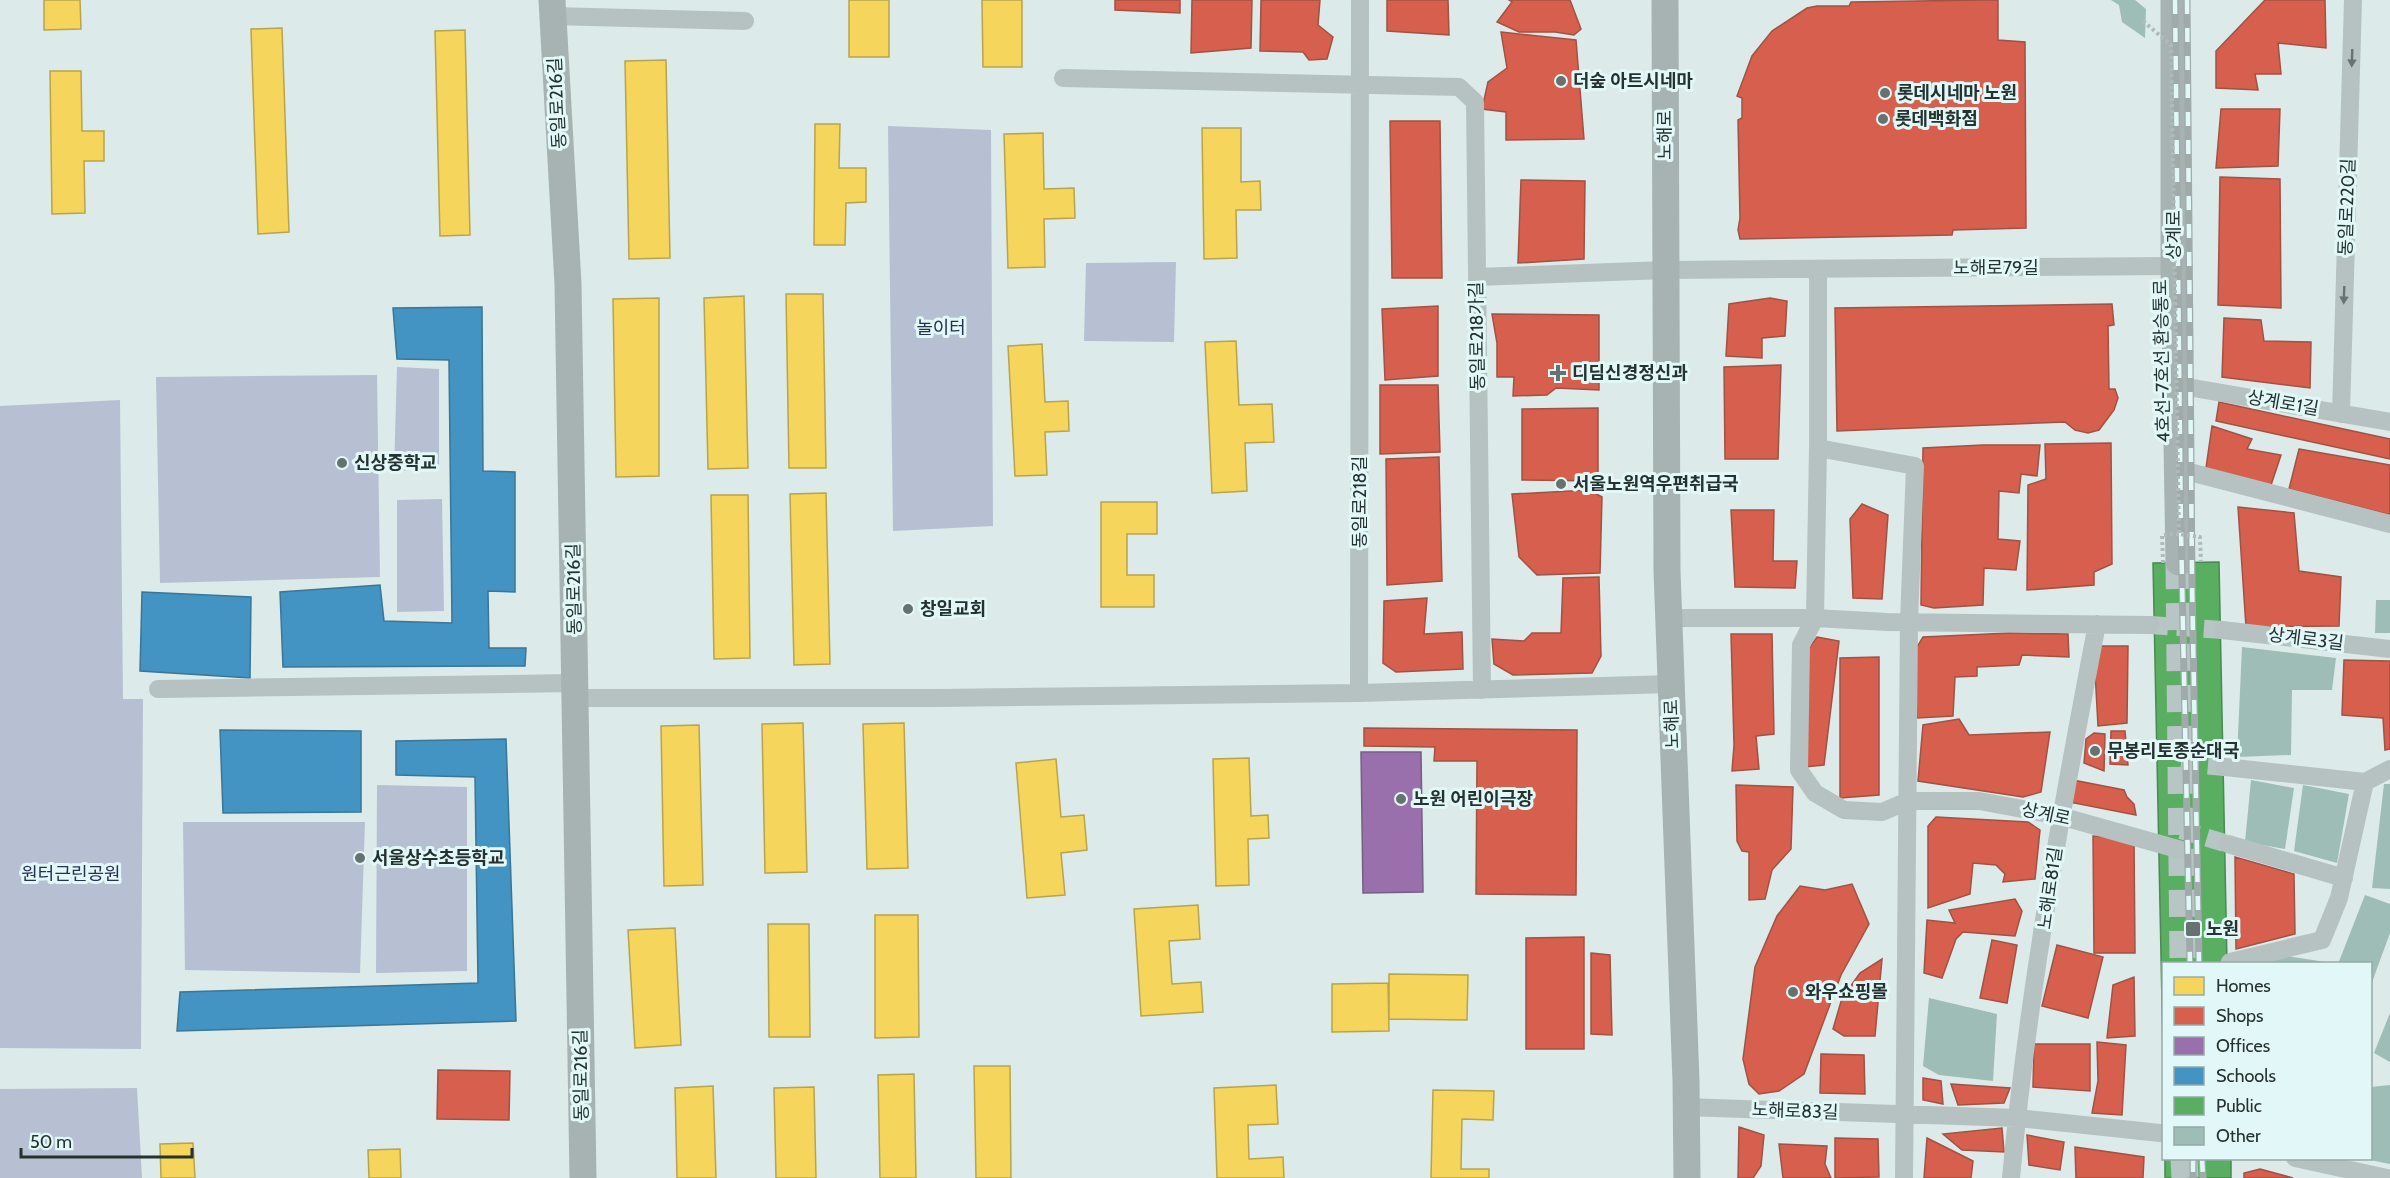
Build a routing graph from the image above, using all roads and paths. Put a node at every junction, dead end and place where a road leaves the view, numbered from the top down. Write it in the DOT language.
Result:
graph roads {
  1 [pos="1360,0"];
  2 [pos="1665,0"];
  3 [pos="2174,0"];
  4 [pos="2354,0"];
  5 [pos="552,8"];
  6 [pos="744,21"];
  7 [pos="2143,21"];
  8 [pos="1063,78"];
  9 [pos="1361,85"];
  10 [pos="2174,266"];
  11 [pos="1818,269"];
  12 [pos="1665,270"];
  13 [pos="1477,277"];
  14 [pos="2176,385"];
  15 [pos="2341,414"];
  16 [pos="2390,422"];
  17 [pos="1818,448"];
  18 [pos="2178,470"];
  19 [pos="2390,524"];
  20 [pos="2179,534"];
  21 [pos="2181,562"];
  22 [pos="1668,618"];
  23 [pos="1815,618"];
  24 [pos="1909,622"];
  25 [pos="2097,624"];
  26 [pos="2150,625"];
  27 [pos="2222,630"];
  28 [pos="2390,649"];
  29 [pos="1671,684"];
  30 [pos="158,689"];
  31 [pos="1482,690"];
  32 [pos="576,691"];
  33 [pos="1359,693"];
  34 [pos="2225,767"];
  35 [pos="2390,769"];
  36 [pos="2365,782"];
  37 [pos="1908,801"];
  38 [pos="2060,816"];
  39 [pos="2228,844"];
  40 [pos="2181,850"];
  41 [pos="2344,878"];
  42 [pos="2230,962"];
  43 [pos="1685,1107"];
  44 [pos="1905,1115"];
  45 [pos="2017,1118"];
  46 [pos="2160,1133"];
  47 [pos="2304,1160"];
  48 [pos="583,1178"];
  49 [pos="1687,1178"];
  50 [pos="1904,1178"];
  51 [pos="2011,1178"];
  52 [pos="2387,1178"];
  1 -- 9 [label="street, 동일로218길"];
  2 -- 12 [label="main road, 노해로"];
  3 -- 10 [label="main road, 상계로"];
  4 -- 15 [label="street, 동일로220길, one-way"];
  5 -- 6 [label="street"];
  5 -- 32 [label="main road, 동일로216길"];
  7 -- 20 [label="path, 4호선-7호선 환승통로, bridge"];
  8 -- 9 [label="street, 동일로218가길"];
  9 -- 13 [label="street, 동일로218가길"];
  9 -- 33 [label="street, 동일로218길"];
  10 -- 11 [label="street, 노해로79길"];
  10 -- 14 [label="main road, 상계로"];
  11 -- 12 [label="street, 노해로79길"];
  11 -- 17 [label="street"];
  12 -- 13 [label="street"];
  12 -- 22 [label="main road, 노해로"];
  13 -- 31 [label="street, 동일로218가길"];
  14 -- 15 [label="street, 상계로1길"];
  14 -- 18 [label="main road, 상계로"];
  15 -- 16 [label="street, 상계로1길"];
  17 -- 23 [label="street"];
  17 -- 24 [label="street"];
  18 -- 19 [label="street"];
  18 -- 21 [label="main road, 상계로"];
  20 -- 21 [label="path, bridge"];
  20 -- 21 [label="path, bridge"];
  22 -- 23 [label="street"];
  22 -- 29 [label="main road, 노해로"];
  23 -- 24 [label="street"];
  23 -- 37 [label="street"];
  24 -- 25 [label="street"];
  24 -- 37 [label="street"];
  25 -- 26 [label="street"];
  25 -- 38 [label="street, 노해로81길"];
  27 -- 28 [label="street, 상계로3길"];
  29 -- 31 [label="street"];
  29 -- 43 [label="main road, 노해로"];
  30 -- 32 [label="street"];
  31 -- 33 [label="street"];
  32 -- 33 [label="street"];
  32 -- 48 [label="main road, 동일로216길"];
  34 -- 36 [label="street"];
  35 -- 36 [label="street"];
  36 -- 41 [label="street"];
  37 -- 38 [label="street, 상계로"];
  37 -- 44 [label="street"];
  38 -- 40 [label="street, 상계로"];
  38 -- 45 [label="street, 노해로81길"];
  39 -- 41 [label="street"];
  41 -- 42 [label="street"];
  43 -- 44 [label="street, 노해로83길"];
  43 -- 49 [label="main road, 노해로"];
  44 -- 45 [label="street, 노해로83길"];
  44 -- 50 [label="street"];
  45 -- 46 [label="street, 노해로83길"];
  45 -- 51 [label="street"];
  47 -- 52 [label="street"];
}
